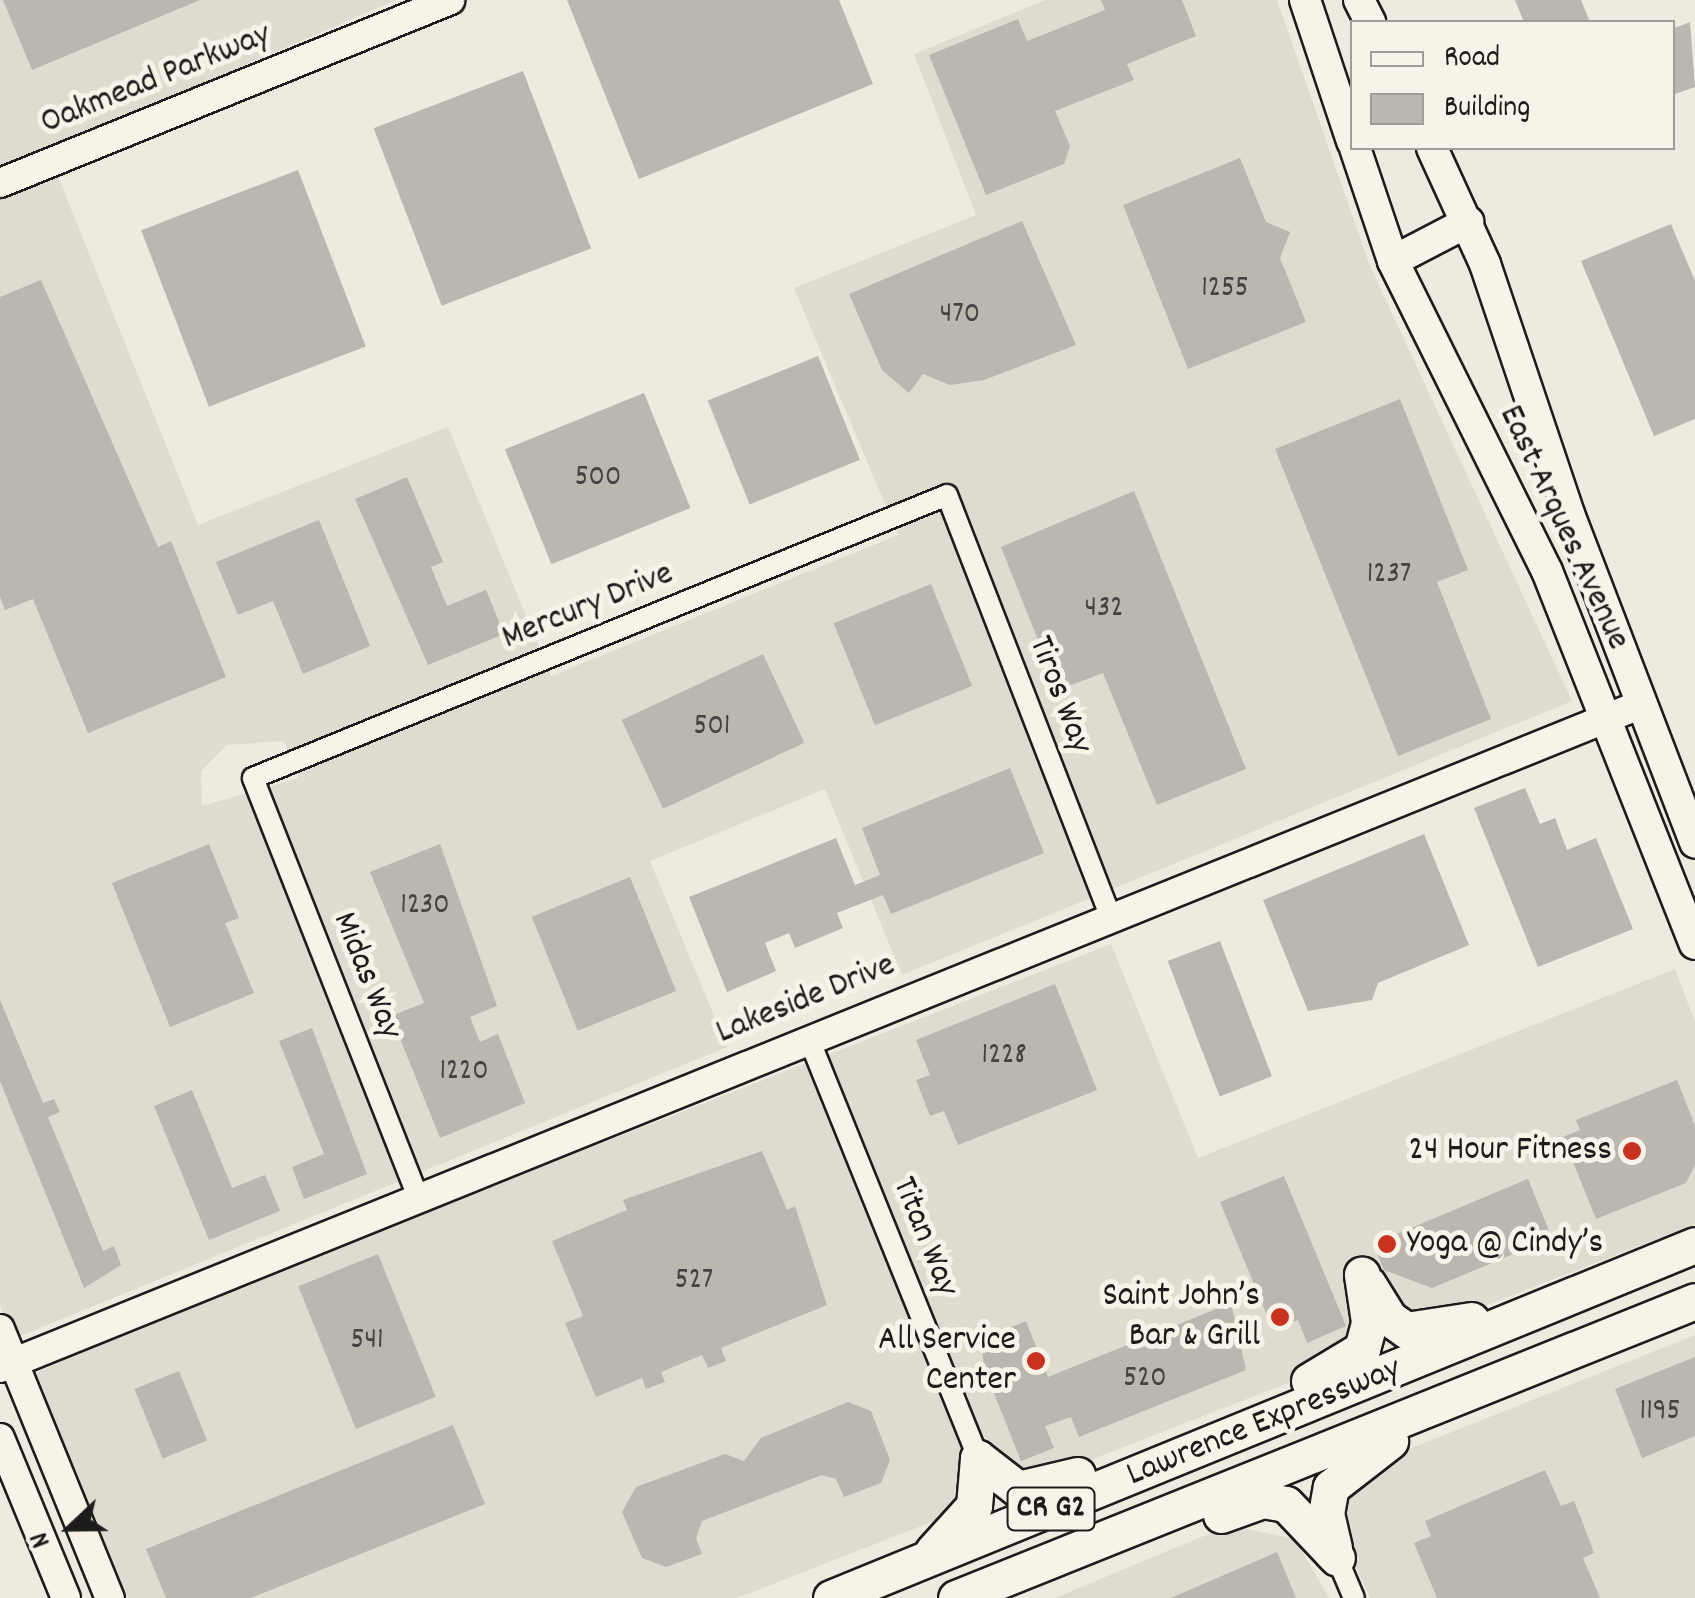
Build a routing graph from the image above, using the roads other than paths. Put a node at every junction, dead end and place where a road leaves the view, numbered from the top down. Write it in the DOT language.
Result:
graph roads {
  1 [pos="450,0"];
  2 [pos="1305,0"];
  3 [pos="1350,132"];
  4 [pos="1356,150"];
  5 [pos="1433,150"];
  6 [pos="0,183"];
  7 [pos="1468,222"];
  8 [pos="1393,261"];
  9 [pos="947,495"];
  10 [pos="1642,704"];
  11 [pos="1608,717"];
  12 [pos="252,778"];
  13 [pos="1695,844"];
  14 [pos="1111,918"];
  15 [pos="1695,944"];
  16 [pos="809,1039"];
  17 [pos="418,1197"];
  18 [pos="1695,1245"];
  19 [pos="1695,1301"];
  20 [pos="1525,1314"];
  21 [pos="0,1329"];
  22 [pos="7,1365"];
  23 [pos="1409,1416"];
  24 [pos="1272,1420"];
  25 [pos="0,1438"];
  26 [pos="978,1458"];
  27 [pos="1156,1466"];
  28 [pos="1166,1514"];
  29 [pos="926,1558"];
  30 [pos="1337,1558"];
  31 [pos="66,1598"];
  32 [pos="110,1598"];
  33 [pos="831,1598"];
  34 [pos="956,1598"];
  35 [pos="1354,1598"];
  1 -- 6 [label="street, Oakmead Parkway"];
  2 -- 3 [label="main road, East Arques Avenue"];
  4 -- 8 [label="main road, East Arques Avenue"];
  5 -- 7 [label="main road, East Arques Avenue"];
  7 -- 8 [label="main road"];
  7 -- 10 [label="main road, East Arques Avenue"];
  8 -- 11 [label="main road, East Arques Avenue"];
  9 -- 12 [label="street, Mercury Drive"];
  9 -- 14 [label="street, Tiros Way"];
  10 -- 11 [label="street, Lakeside Drive"];
  10 -- 13 [label="main road, East Arques Avenue"];
  11 -- 14 [label="street, Lakeside Drive"];
  11 -- 15 [label="main road, East Arques Avenue"];
  12 -- 17 [label="street, Midas Way"];
  14 -- 16 [label="street, Lakeside Drive"];
  16 -- 17 [label="street, Lakeside Drive"];
  16 -- 26 [label="street, Titan Way"];
  17 -- 22 [label="street, Lakeside Drive"];
  18 -- 20 [label="highway, Lawrence Expressway / CR G2"];
  19 -- 23 [label="highway, Lawrence Expressway / CR G2"];
  20 -- 24 [label="highway, Lawrence Expressway / CR G2"];
  20 -- 24 [label="highway"];
  21 -- 22 [label="street"];
  22 -- 32 [label="street"];
  23 -- 28 [label="highway, Lawrence Expressway / CR G2"];
  23 -- 30 [label="highway"];
  24 -- 27 [label="highway, Lawrence Expressway / CR G2"];
  25 -- 31 [label="street"];
  26 -- 27 [label="highway"];
  26 -- 29 [label="highway"];
  27 -- 29 [label="highway, Lawrence Expressway / CR G2"];
  28 -- 30 [label="highway"];
  28 -- 34 [label="highway, Lawrence Expressway / CR G2"];
  29 -- 33 [label="highway, Lawrence Expressway / CR G2"];
  30 -- 35 [label="street"];
}
